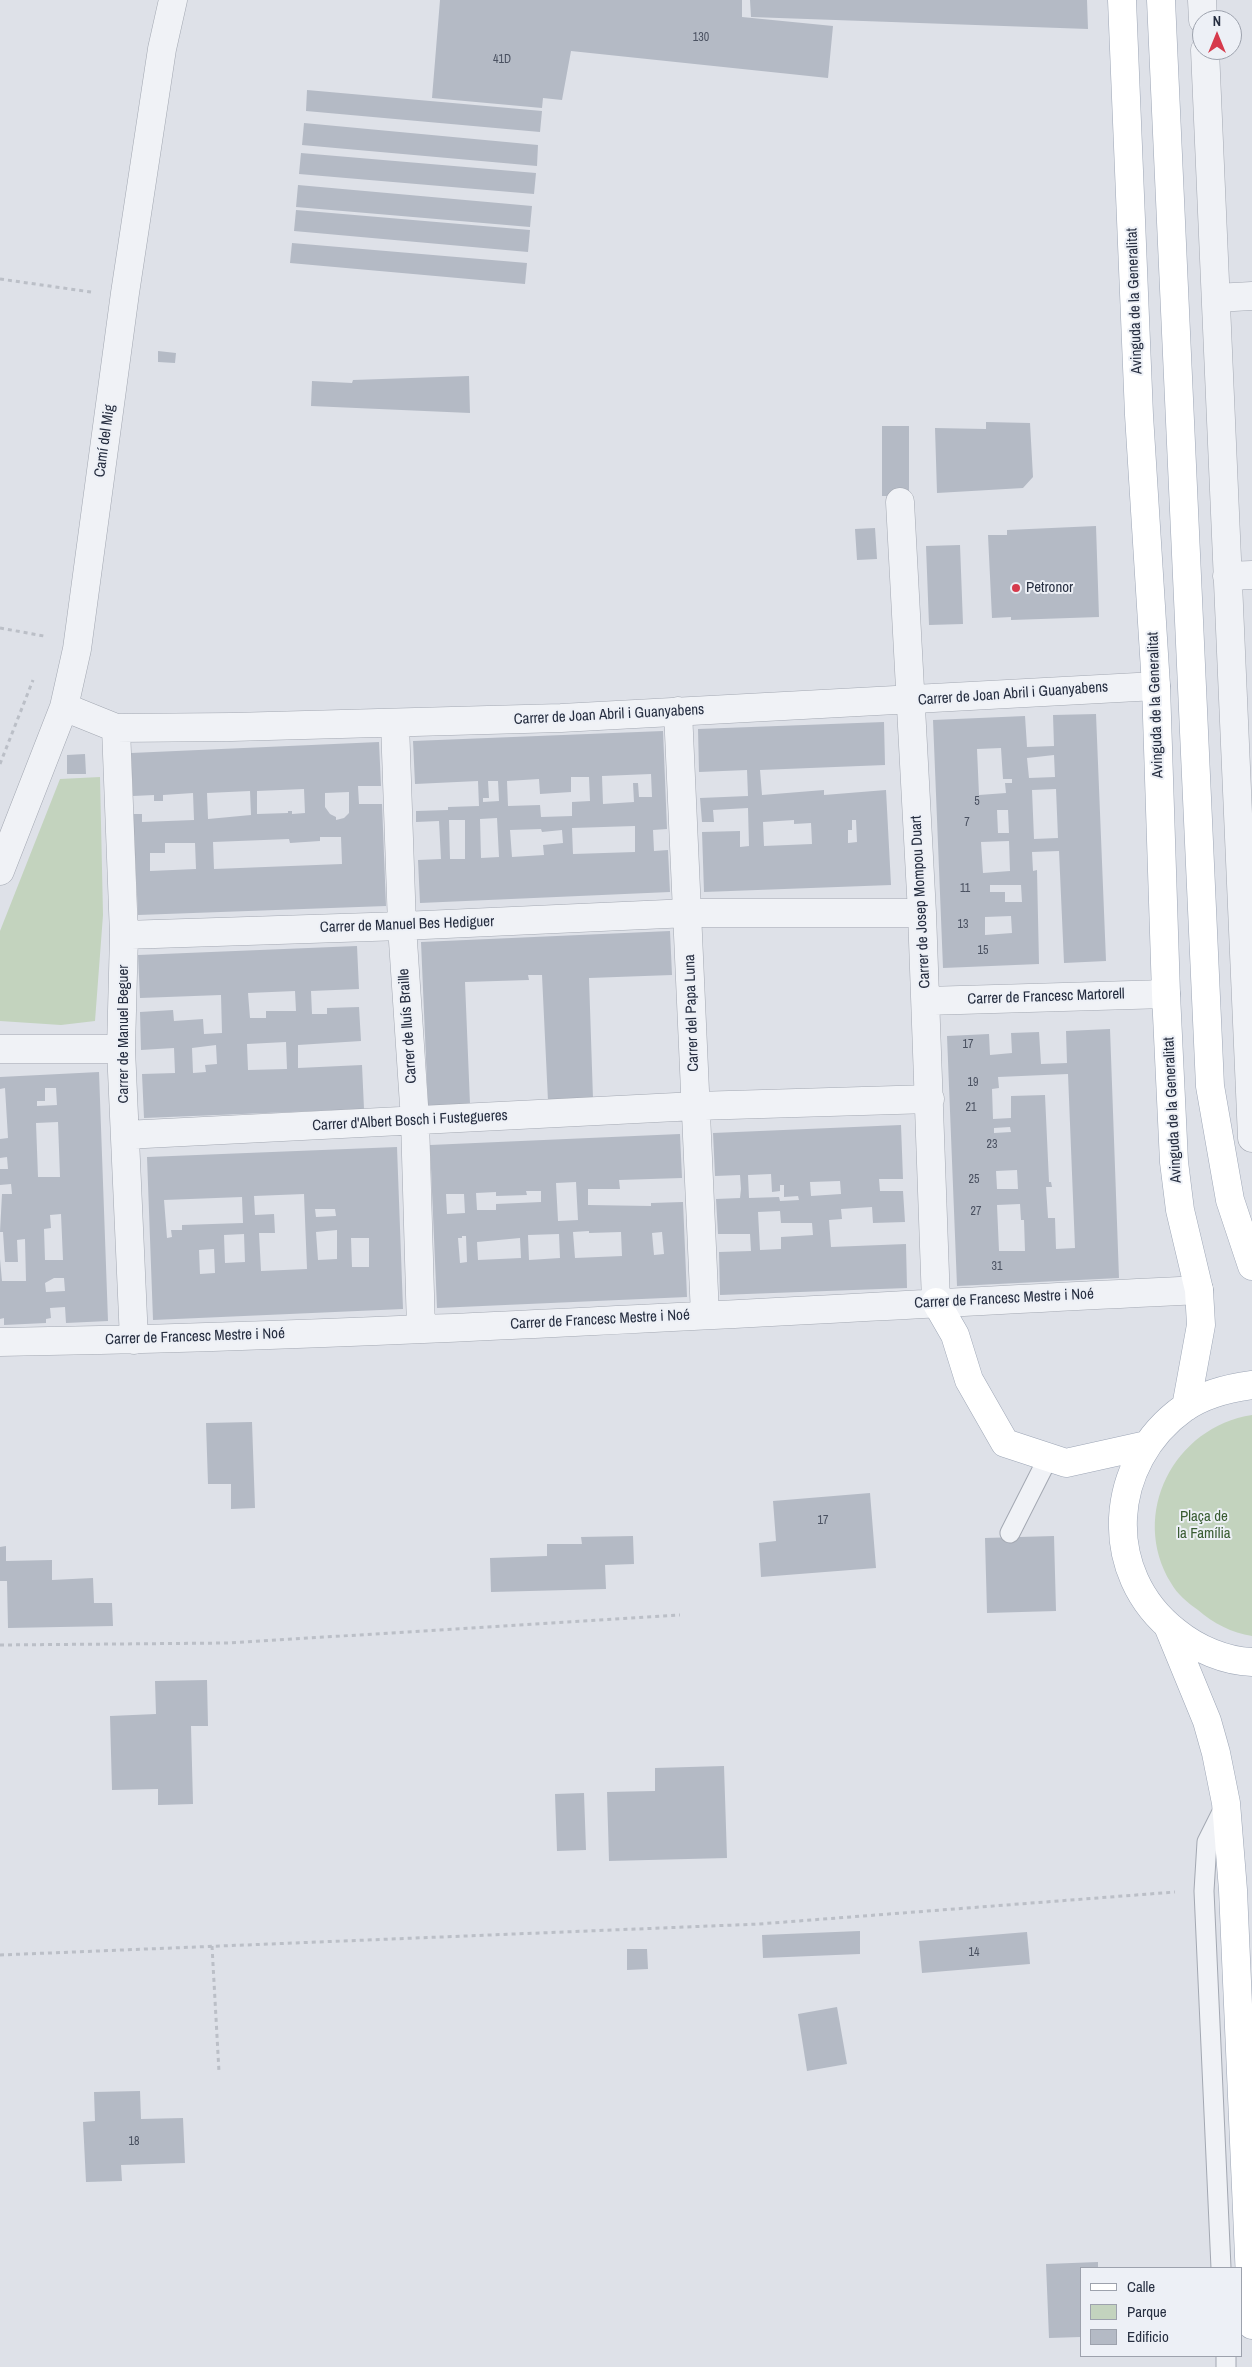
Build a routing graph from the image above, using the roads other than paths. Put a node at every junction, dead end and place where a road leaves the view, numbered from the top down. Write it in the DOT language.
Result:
graph roads {
  1 [pos="173,0"];
  2 [pos="1122,0"];
  3 [pos="1161,0"];
  4 [pos="1204,60"];
  5 [pos="1252,296"];
  6 [pos="1216,298"];
  7 [pos="900,502"];
  8 [pos="1240,575"];
  9 [pos="1241,632"];
  10 [pos="1156,686"];
  11 [pos="909,701"];
  12 [pos="64,707"];
  13 [pos="678,711"];
  14 [pos="395,722"];
  15 [pos="116,728"];
  16 [pos="0,871"];
  17 [pos="689,914"];
  18 [pos="922,914"];
  19 [pos="402,926"];
  20 [pos="124,935"];
  21 [pos="1166,994"];
  22 [pos="926,1001"];
  23 [pos="0,1049"];
  24 [pos="121,1049"];
  25 [pos="930,1099"];
  26 [pos="696,1106"];
  27 [pos="415,1120"];
  28 [pos="124,1135"];
  29 [pos="1252,1138"];
  30 [pos="1252,1266"];
  31 [pos="1199,1290"];
  32 [pos="936,1302"];
  33 [pos="706,1314"];
  34 [pos="421,1329"];
  35 [pos="134,1340"];
  36 [pos="0,1342"];
  37 [pos="1252,1385"];
  38 [pos="1186,1406"];
  39 [pos="1147,1446"];
  40 [pos="1048,1458"];
  41 [pos="1010,1533"];
  42 [pos="1168,1626"];
  43 [pos="1252,1662"];
  44 [pos="1226,1803"];
  45 [pos="1221,2267"];
  46 [pos="1252,2325"];
  1 -- 12 [label="street, Camí del Mig"];
  2 -- 10 [label="main road, Avinguda de la Generalitat"];
  3 -- 30 [label="main road"];
  4 -- 6 [label="street"];
  5 -- 6 [label="street"];
  6 -- 8 [label="street"];
  7 -- 11 [label="street, Carrer de Josep Mompou Duart"];
  8 -- 9 [label="street"];
  9 -- 29 [label="street"];
  10 -- 11 [label="street, Carrer de Joan Abril i Guanyabens"];
  10 -- 21 [label="main road, Avinguda de la Generalitat"];
  11 -- 13 [label="street, Carrer de Joan Abril i Guanyabens"];
  11 -- 18 [label="street, Carrer de Josep Mompou Duart"];
  12 -- 15 [label="street, Carrer de Joan Abril i Guanyabens"];
  12 -- 16 [label="street, Camí del Mig"];
  13 -- 14 [label="street, Carrer de Joan Abril i Guanyabens"];
  13 -- 17 [label="street, Carrer del Papa Luna"];
  14 -- 15 [label="street, Carrer de Joan Abril i Guanyabens"];
  14 -- 19 [label="street, Carrer de lluís Braille"];
  15 -- 20 [label="street, Carrer de Manuel Beguer"];
  17 -- 18 [label="street, Carrer de Manuel Bes Hediguer"];
  17 -- 19 [label="street, Carrer de Manuel Bes Hediguer"];
  17 -- 26 [label="street, Carrer del Papa Luna"];
  18 -- 22 [label="street, Carrer de Josep Mompou Duart"];
  19 -- 20 [label="street, Carrer de Manuel Bes Hediguer"];
  19 -- 27 [label="street, Carrer de lluís Braille"];
  20 -- 24 [label="street, Carrer de Manuel Beguer"];
  21 -- 22 [label="street, Carrer de Francesc Martorell"];
  21 -- 31 [label="main road, Avinguda de la Generalitat"];
  22 -- 25 [label="street, Carrer de Josep Mompou Duart"];
  23 -- 24 [label="street"];
  24 -- 28 [label="street, Carrer de Manuel Beguer"];
  25 -- 26 [label="street, Carrer d'Albert Bosch i Fustegueres"];
  25 -- 32 [label="street, Carrer de Josep Mompou Duart"];
  26 -- 27 [label="street, Carrer d'Albert Bosch i Fustegueres"];
  26 -- 33 [label="street, Carrer del Papa Luna"];
  27 -- 28 [label="street, Carrer d'Albert Bosch i Fustegueres"];
  27 -- 34 [label="street, Carrer de lluís Braille"];
  28 -- 35 [label="street, Carrer de Manuel Beguer"];
  31 -- 32 [label="street, Carrer de Francesc Mestre i Noé"];
  31 -- 38 [label="main road, Avinguda de la Generalitat"];
  32 -- 33 [label="street, Carrer de Francesc Mestre i Noé"];
  32 -- 40 [label="main road"];
  33 -- 34 [label="street, Carrer de Francesc Mestre i Noé"];
  34 -- 35 [label="street, Carrer de Francesc Mestre i Noé"];
  35 -- 36 [label="street, Carrer de Francesc Mestre i Noé"];
  37 -- 38 [label="main road"];
  38 -- 39 [label="main road"];
  39 -- 40 [label="main road"];
  39 -- 42 [label="main road"];
  40 -- 41 [label="lane"];
  42 -- 43 [label="main road"];
  42 -- 44 [label="main road"];
  44 -- 45 [label="lane"];
  44 -- 46 [label="main road"];
}
